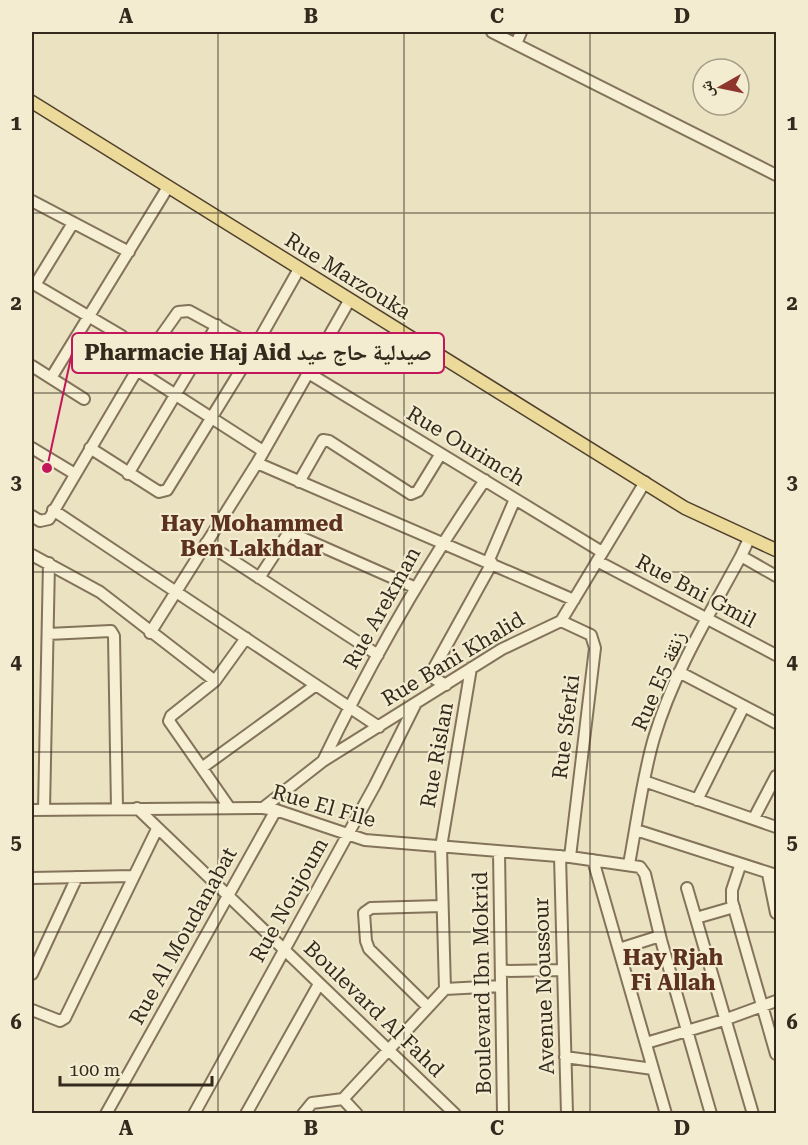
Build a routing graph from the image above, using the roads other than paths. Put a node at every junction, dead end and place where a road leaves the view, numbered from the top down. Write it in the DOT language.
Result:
graph roads {
  1 [pos="492,32"];
  2 [pos="521,32"];
  3 [pos="516,44"];
  4 [pos="32,102"];
  5 [pos="777,175"];
  6 [pos="168,187"];
  7 [pos="32,201"];
  8 [pos="74,223"];
  9 [pos="129,252"];
  10 [pos="299,268"];
  11 [pos="33,284"];
  12 [pos="349,301"];
  13 [pos="89,317"];
  14 [pos="217,325"];
  15 [pos="122,336"];
  16 [pos="255,346"];
  17 [pos="32,366"];
  18 [pos="137,370"];
  19 [pos="310,374"];
  20 [pos="51,378"];
  21 [pos="175,396"];
  22 [pos="84,399"];
  23 [pos="211,418"];
  24 [pos="32,448"];
  25 [pos="90,448"];
  26 [pos="263,451"];
  27 [pos="440,455"];
  28 [pos="257,463"];
  29 [pos="75,474"];
  30 [pos="128,474"];
  31 [pos="485,480"];
  32 [pos="299,482"];
  33 [pos="645,482"];
  34 [pos="515,499"];
  35 [pos="51,514"];
  36 [pos="32,516"];
  37 [pos="749,539"];
  38 [pos="206,543"];
  39 [pos="442,543"];
  40 [pos="777,550"];
  41 [pos="32,555"];
  42 [pos="600,556"];
  43 [pos="741,556"];
  44 [pos="49,563"];
  45 [pos="490,563"];
  46 [pos="777,576"];
  47 [pos="259,578"];
  48 [pos="416,588"];
  49 [pos="175,591"];
  50 [pos="574,600"];
  51 [pos="708,619"];
  52 [pos="561,621"];
  53 [pos="150,633"];
  54 [pos="48,634"];
  55 [pos="246,638"];
  56 [pos="378,655"];
  57 [pos="777,655"];
  58 [pos="471,668"];
  59 [pos="679,672"];
  60 [pos="215,681"];
  61 [pos="316,685"];
  62 [pos="446,685"];
  63 [pos="415,705"];
  64 [pos="744,706"];
  65 [pos="349,707"];
  66 [pos="777,723"];
  67 [pos="379,727"];
  68 [pos="323,761"];
  69 [pos="203,766"];
  70 [pos="777,776"];
  71 [pos="644,781"];
  72 [pos="696,800"];
  73 [pos="229,807"];
  74 [pos="117,808"];
  75 [pos="137,808"];
  76 [pos="264,808"];
  77 [pos="32,810"];
  78 [pos="44,810"];
  79 [pos="276,810"];
  80 [pos="754,818"];
  81 [pos="777,827"];
  82 [pos="158,829"];
  83 [pos="636,830"];
  84 [pos="347,835"];
  85 [pos="441,847"];
  86 [pos="499,852"];
  87 [pos="565,857"];
  88 [pos="593,860"];
  89 [pos="635,866"];
  90 [pos="740,866"];
  91 [pos="772,875"];
  92 [pos="133,876"];
  93 [pos="77,877"];
  94 [pos="32,878"];
  95 [pos="687,888"];
  96 [pos="228,897"];
  97 [pos="441,906"];
  98 [pos="734,908"];
  99 [pos="777,912"];
  100 [pos="696,918"];
  101 [pos="660,936"];
  102 [pos="283,949"];
  103 [pos="619,949"];
  104 [pos="563,970"];
  105 [pos="502,971"];
  106 [pos="32,974"];
  107 [pos="319,984"];
  108 [pos="501,986"];
  109 [pos="445,989"];
  110 [pos="777,1000"];
  111 [pos="763,1006"];
  112 [pos="428,1007"];
  113 [pos="32,1010"];
  114 [pos="724,1020"];
  115 [pos="688,1030"];
  116 [pos="646,1043"];
  117 [pos="387,1050"];
  118 [pos="777,1054"];
  119 [pos="565,1057"];
  120 [pos="654,1069"];
  121 [pos="343,1099"];
  122 [pos="106,1113"];
  123 [pos="194,1113"];
  124 [pos="246,1113"];
  125 [pos="303,1113"];
  126 [pos="357,1113"];
  127 [pos="455,1113"];
  128 [pos="503,1113"];
  129 [pos="567,1113"];
  130 [pos="666,1113"];
  131 [pos="711,1113"];
  132 [pos="753,1113"];
  1 -- 3 [label="street"];
  2 -- 3 [label="street"];
  3 -- 5 [label="street"];
  4 -- 6 [label="main road, Rue Marzouka"];
  6 -- 9 [label="street"];
  6 -- 10 [label="main road, Rue Marzouka"];
  7 -- 8 [label="street"];
  8 -- 9 [label="street"];
  8 -- 11 [label="street"];
  9 -- 13 [label="street"];
  10 -- 12 [label="main road, Rue Marzouka"];
  10 -- 16 [label="street"];
  11 -- 13 [label="street"];
  12 -- 19 [label="street"];
  12 -- 33 [label="main road, Rue Marzouka"];
  13 -- 15 [label="street"];
  13 -- 20 [label="street"];
  14 -- 16 [label="street"];
  14 -- 18 [label="street"];
  14 -- 21 [label="street"];
  16 -- 23 [label="street"];
  17 -- 20 [label="street"];
  18 -- 21 [label="street"];
  18 -- 25 [label="street"];
  19 -- 26 [label="street"];
  19 -- 27 [label="street, Rue Ourimch"];
  20 -- 22 [label="street"];
  21 -- 23 [label="street"];
  21 -- 30 [label="street"];
  23 -- 26 [label="street"];
  23 -- 30 [label="street"];
  24 -- 29 [label="street"];
  25 -- 29 [label="street"];
  25 -- 30 [label="street"];
  26 -- 28 [label="street"];
  27 -- 31 [label="street, Rue Ourimch"];
  27 -- 32 [label="street"];
  28 -- 32 [label="street"];
  28 -- 38 [label="street"];
  29 -- 35 [label="street"];
  31 -- 34 [label="street, Rue Ourimch"];
  31 -- 39 [label="street, Rue Arekman"];
  32 -- 39 [label="street"];
  33 -- 37 [label="main road, Rue Marzouka"];
  33 -- 42 [label="street"];
  34 -- 42 [label="street, Rue Ourimch"];
  34 -- 45 [label="street"];
  35 -- 36 [label="street"];
  35 -- 49 [label="street"];
  37 -- 40 [label="main road, Rue Marzouka"];
  37 -- 43 [label="street"];
  38 -- 47 [label="street"];
  38 -- 49 [label="street"];
  39 -- 45 [label="street"];
  39 -- 48 [label="street, Rue Arekman"];
  41 -- 44 [label="street"];
  42 -- 50 [label="street"];
  42 -- 51 [label="street, Rue Bni Gmil"];
  43 -- 46 [label="street"];
  43 -- 51 [label="street, Rue E5 زنقة"];
  44 -- 53 [label="street"];
  44 -- 54 [label="street"];
  45 -- 50 [label="street"];
  45 -- 62 [label="street"];
  47 -- 48 [label="street"];
  47 -- 56 [label="street"];
  48 -- 56 [label="street, Rue Arekman"];
  49 -- 53 [label="street"];
  49 -- 55 [label="street"];
  50 -- 52 [label="street"];
  51 -- 57 [label="street, Rue Bni Gmil"];
  51 -- 59 [label="street, Rue E5 زنقة"];
  52 -- 58 [label="street, Rue Bani Khalid"];
  52 -- 87 [label="street, Rue Sferki"];
  53 -- 60 [label="street"];
  54 -- 74 [label="street"];
  54 -- 78 [label="street"];
  55 -- 60 [label="street"];
  55 -- 61 [label="street"];
  56 -- 65 [label="street, Rue Arekman"];
  58 -- 62 [label="street, Rue Bani Khalid"];
  58 -- 85 [label="street, Rue Rislan"];
  59 -- 64 [label="street"];
  59 -- 71 [label="street, Rue E5 زنقة"];
  60 -- 69 [label="street"];
  61 -- 65 [label="street"];
  61 -- 69 [label="street"];
  62 -- 63 [label="street, Rue Bani Khalid"];
  63 -- 67 [label="street, Rue Bani Khalid"];
  63 -- 84 [label="street, Rue Noujoum"];
  64 -- 66 [label="street"];
  64 -- 72 [label="street"];
  65 -- 67 [label="street"];
  65 -- 68 [label="street, Rue Arekman"];
  67 -- 68 [label="street, Rue Bani Khalid"];
  68 -- 76 [label="street, Rue Bani Khalid"];
  69 -- 73 [label="street"];
  70 -- 80 [label="street"];
  71 -- 72 [label="street"];
  71 -- 83 [label="street, Rue E5 زنقة"];
  72 -- 80 [label="street"];
  73 -- 75 [label="street, Rue El File"];
  73 -- 76 [label="street, Rue El File"];
  74 -- 75 [label="street, Rue El File"];
  74 -- 78 [label="street, Rue El File"];
  75 -- 82 [label="street, Boulevard Al Fahd"];
  76 -- 79 [label="street, Rue El File"];
  77 -- 78 [label="street, Rue El File"];
  79 -- 84 [label="street, Rue El File"];
  79 -- 96 [label="street, Rue Al Moudanabat"];
  80 -- 81 [label="street"];
  82 -- 92 [label="street"];
  82 -- 96 [label="street, Boulevard Al Fahd"];
  83 -- 89 [label="street, Rue E5 زنقة"];
  83 -- 90 [label="street"];
  84 -- 85 [label="street, Rue El File"];
  84 -- 102 [label="street, Rue Noujoum"];
  85 -- 86 [label="street, Rue El File"];
  85 -- 97 [label="street, Rue Rislan"];
  86 -- 87 [label="street, Rue El File"];
  86 -- 105 [label="street, Boulevard Ibn Mokrid"];
  87 -- 88 [label="street, Rue El File"];
  87 -- 104 [label="street, Avenue Noussour"];
  88 -- 89 [label="street, Rue El File"];
  88 -- 103 [label="street"];
  89 -- 101 [label="street"];
  90 -- 91 [label="street"];
  90 -- 98 [label="street"];
  91 -- 99 [label="street"];
  92 -- 93 [label="street"];
  92 -- 113 [label="street"];
  93 -- 94 [label="street"];
  93 -- 106 [label="street"];
  95 -- 100 [label="street"];
  96 -- 102 [label="street, Boulevard Al Fahd"];
  96 -- 122 [label="street, Rue Al Moudanabat"];
  97 -- 109 [label="street, Rue Rislan"];
  97 -- 112 [label="street"];
  98 -- 100 [label="street"];
  98 -- 111 [label="street"];
  100 -- 114 [label="street"];
  101 -- 103 [label="street"];
  101 -- 115 [label="street"];
  102 -- 107 [label="street, Boulevard Al Fahd"];
  102 -- 123 [label="street, Rue Noujoum"];
  103 -- 116 [label="street"];
  104 -- 105 [label="street"];
  104 -- 119 [label="street, Avenue Noussour"];
  105 -- 108 [label="street, Boulevard Ibn Mokrid"];
  107 -- 117 [label="street, Boulevard Al Fahd"];
  107 -- 124 [label="street"];
  108 -- 109 [label="street"];
  108 -- 128 [label="street, Boulevard Ibn Mokrid"];
  109 -- 112 [label="street"];
  110 -- 111 [label="street"];
  111 -- 114 [label="street"];
  111 -- 118 [label="street"];
  112 -- 117 [label="street"];
  114 -- 115 [label="street"];
  114 -- 132 [label="street"];
  115 -- 116 [label="street"];
  115 -- 131 [label="street"];
  116 -- 120 [label="street"];
  117 -- 121 [label="street"];
  117 -- 127 [label="street, Boulevard Al Fahd"];
  119 -- 120 [label="street"];
  119 -- 129 [label="street, Avenue Noussour"];
  120 -- 130 [label="street"];
  121 -- 125 [label="street"];
  121 -- 126 [label="street"];
}
